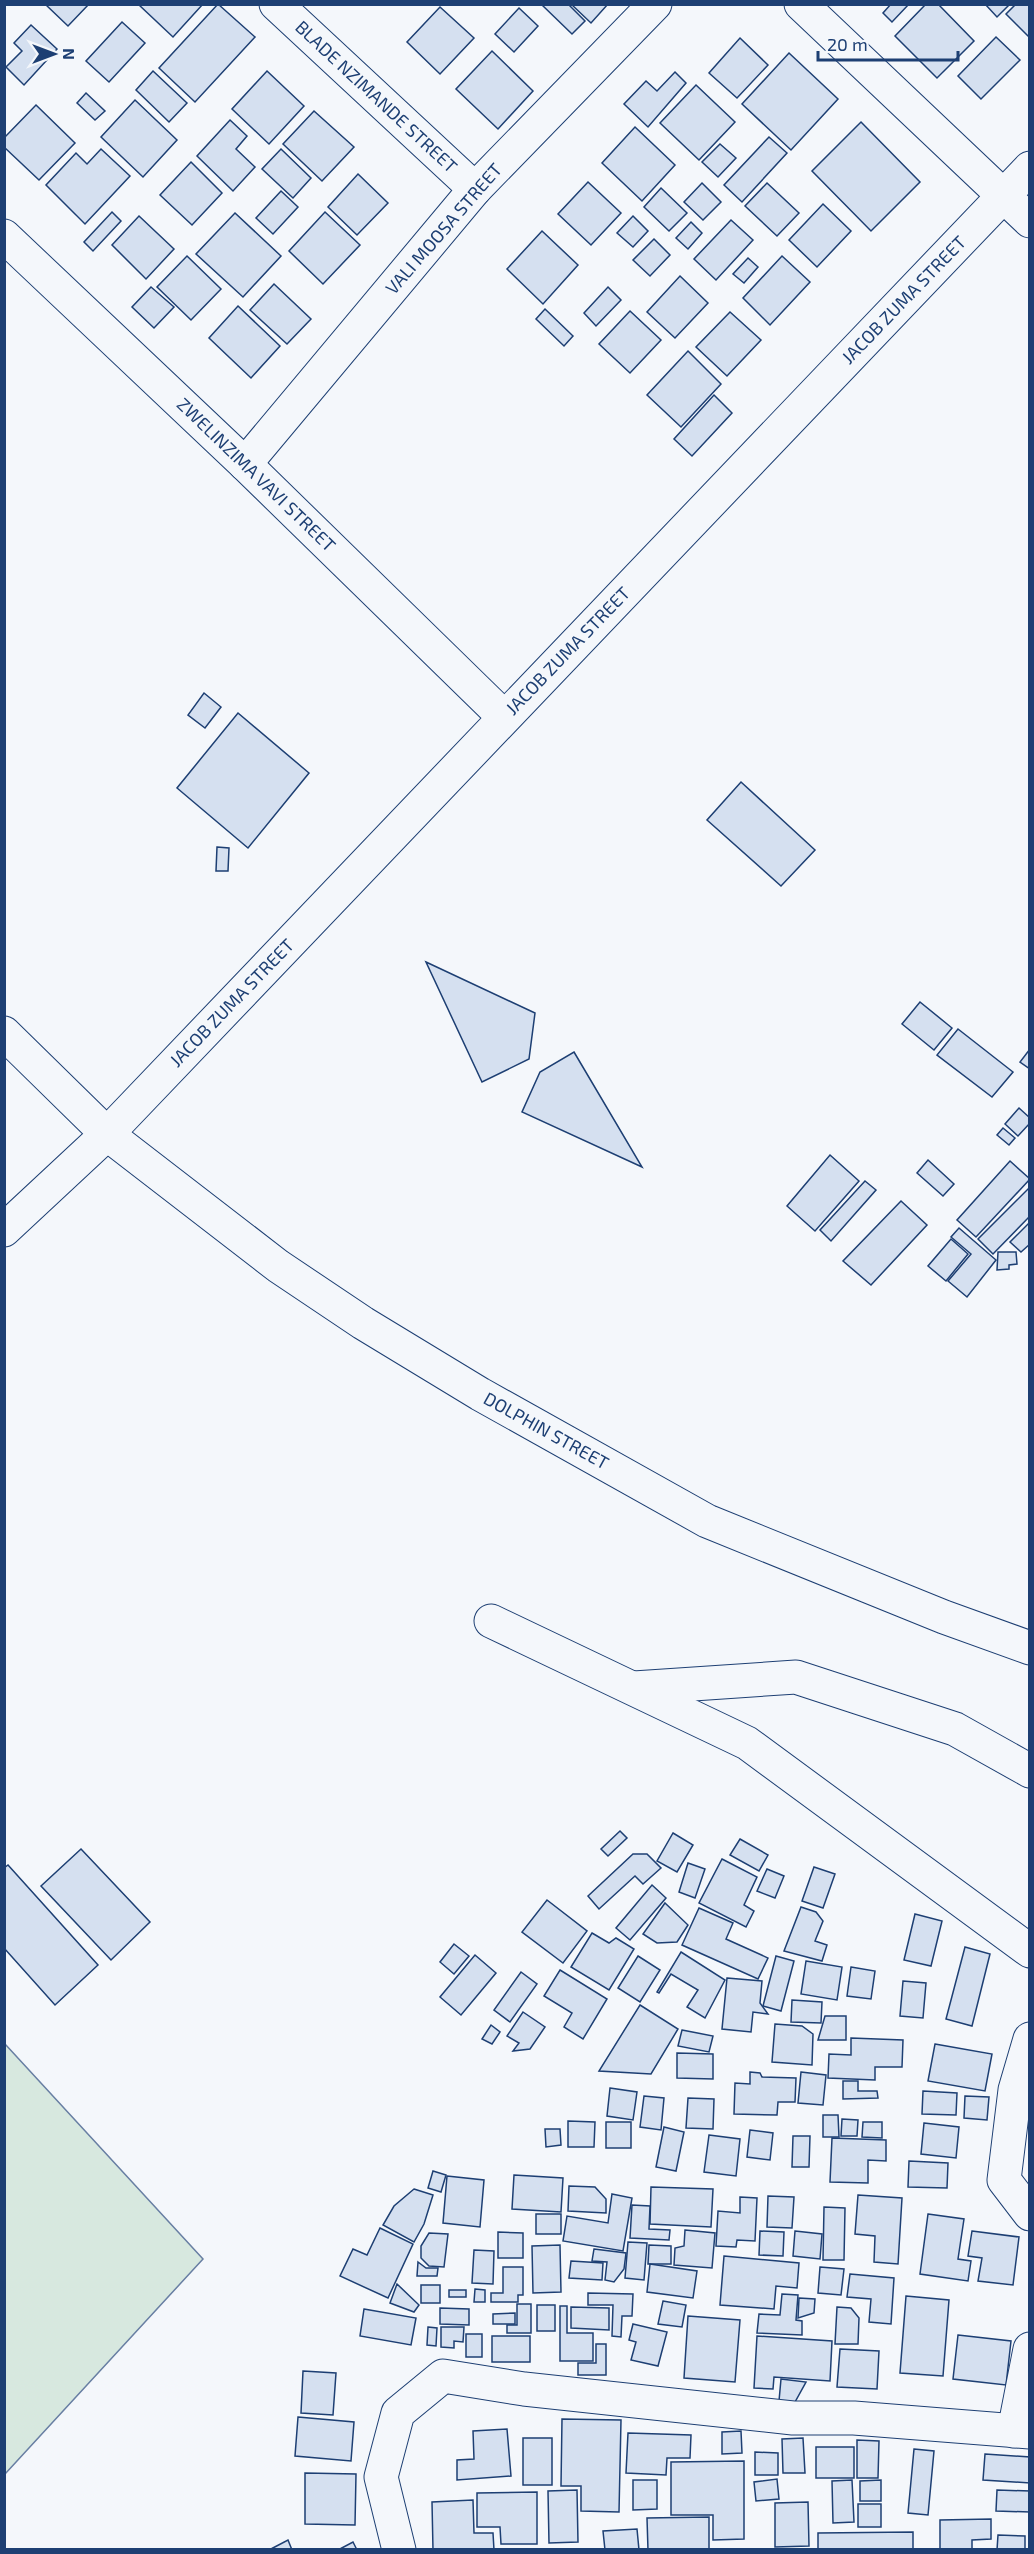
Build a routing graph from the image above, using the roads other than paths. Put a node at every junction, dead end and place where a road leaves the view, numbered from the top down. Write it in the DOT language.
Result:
graph roads {
  1 [pos="276,4"];
  2 [pos="656,4"];
  3 [pos="801,4"];
  4 [pos="1029,168"];
  5 [pos="475,189"];
  6 [pos="1002,198"];
  7 [pos="1029,221"];
  8 [pos="4,236"];
  9 [pos="245,464"];
  10 [pos="504,717"];
  11 [pos="4,1033"];
  12 [pos="107,1134"];
  13 [pos="4,1230"];
  14 [pos="491,1621"];
  15 [pos="1029,1648"];
  16 [pos="633,1689"];
  17 [pos="1029,1771"];
  18 [pos="1029,1951"];
  19 [pos="1029,2038"];
  20 [pos="1029,2214"];
  21 [pos="1029,2349"];
  22 [pos="1022,2431"];
  23 [pos="399,2550"];
  1 -- 5 [label="street, BLADE NZIMANDE STREET"];
  2 -- 5 [label="street, VALI MOOSA STREET"];
  3 -- 6 [label="street"];
  4 -- 6 [label="street, JACOB ZUMA STREET"];
  5 -- 9 [label="street, VALI MOOSA STREET"];
  6 -- 7 [label="street"];
  6 -- 10 [label="street, JACOB ZUMA STREET"];
  8 -- 9 [label="street, ZWELINZIMA VAVI STREET"];
  9 -- 10 [label="street, ZWELINZIMA VAVI STREET"];
  10 -- 12 [label="street, JACOB ZUMA STREET"];
  11 -- 12 [label="street, DOLPHIN STREET"];
  12 -- 13 [label="street, JACOB ZUMA STREET"];
  12 -- 15 [label="street, DOLPHIN STREET"];
  14 -- 16 [label="street"];
  16 -- 17 [label="street"];
  16 -- 18 [label="street"];
  19 -- 20 [label="street"];
  21 -- 22 [label="street"];
  22 -- 23 [label="street"];
}
